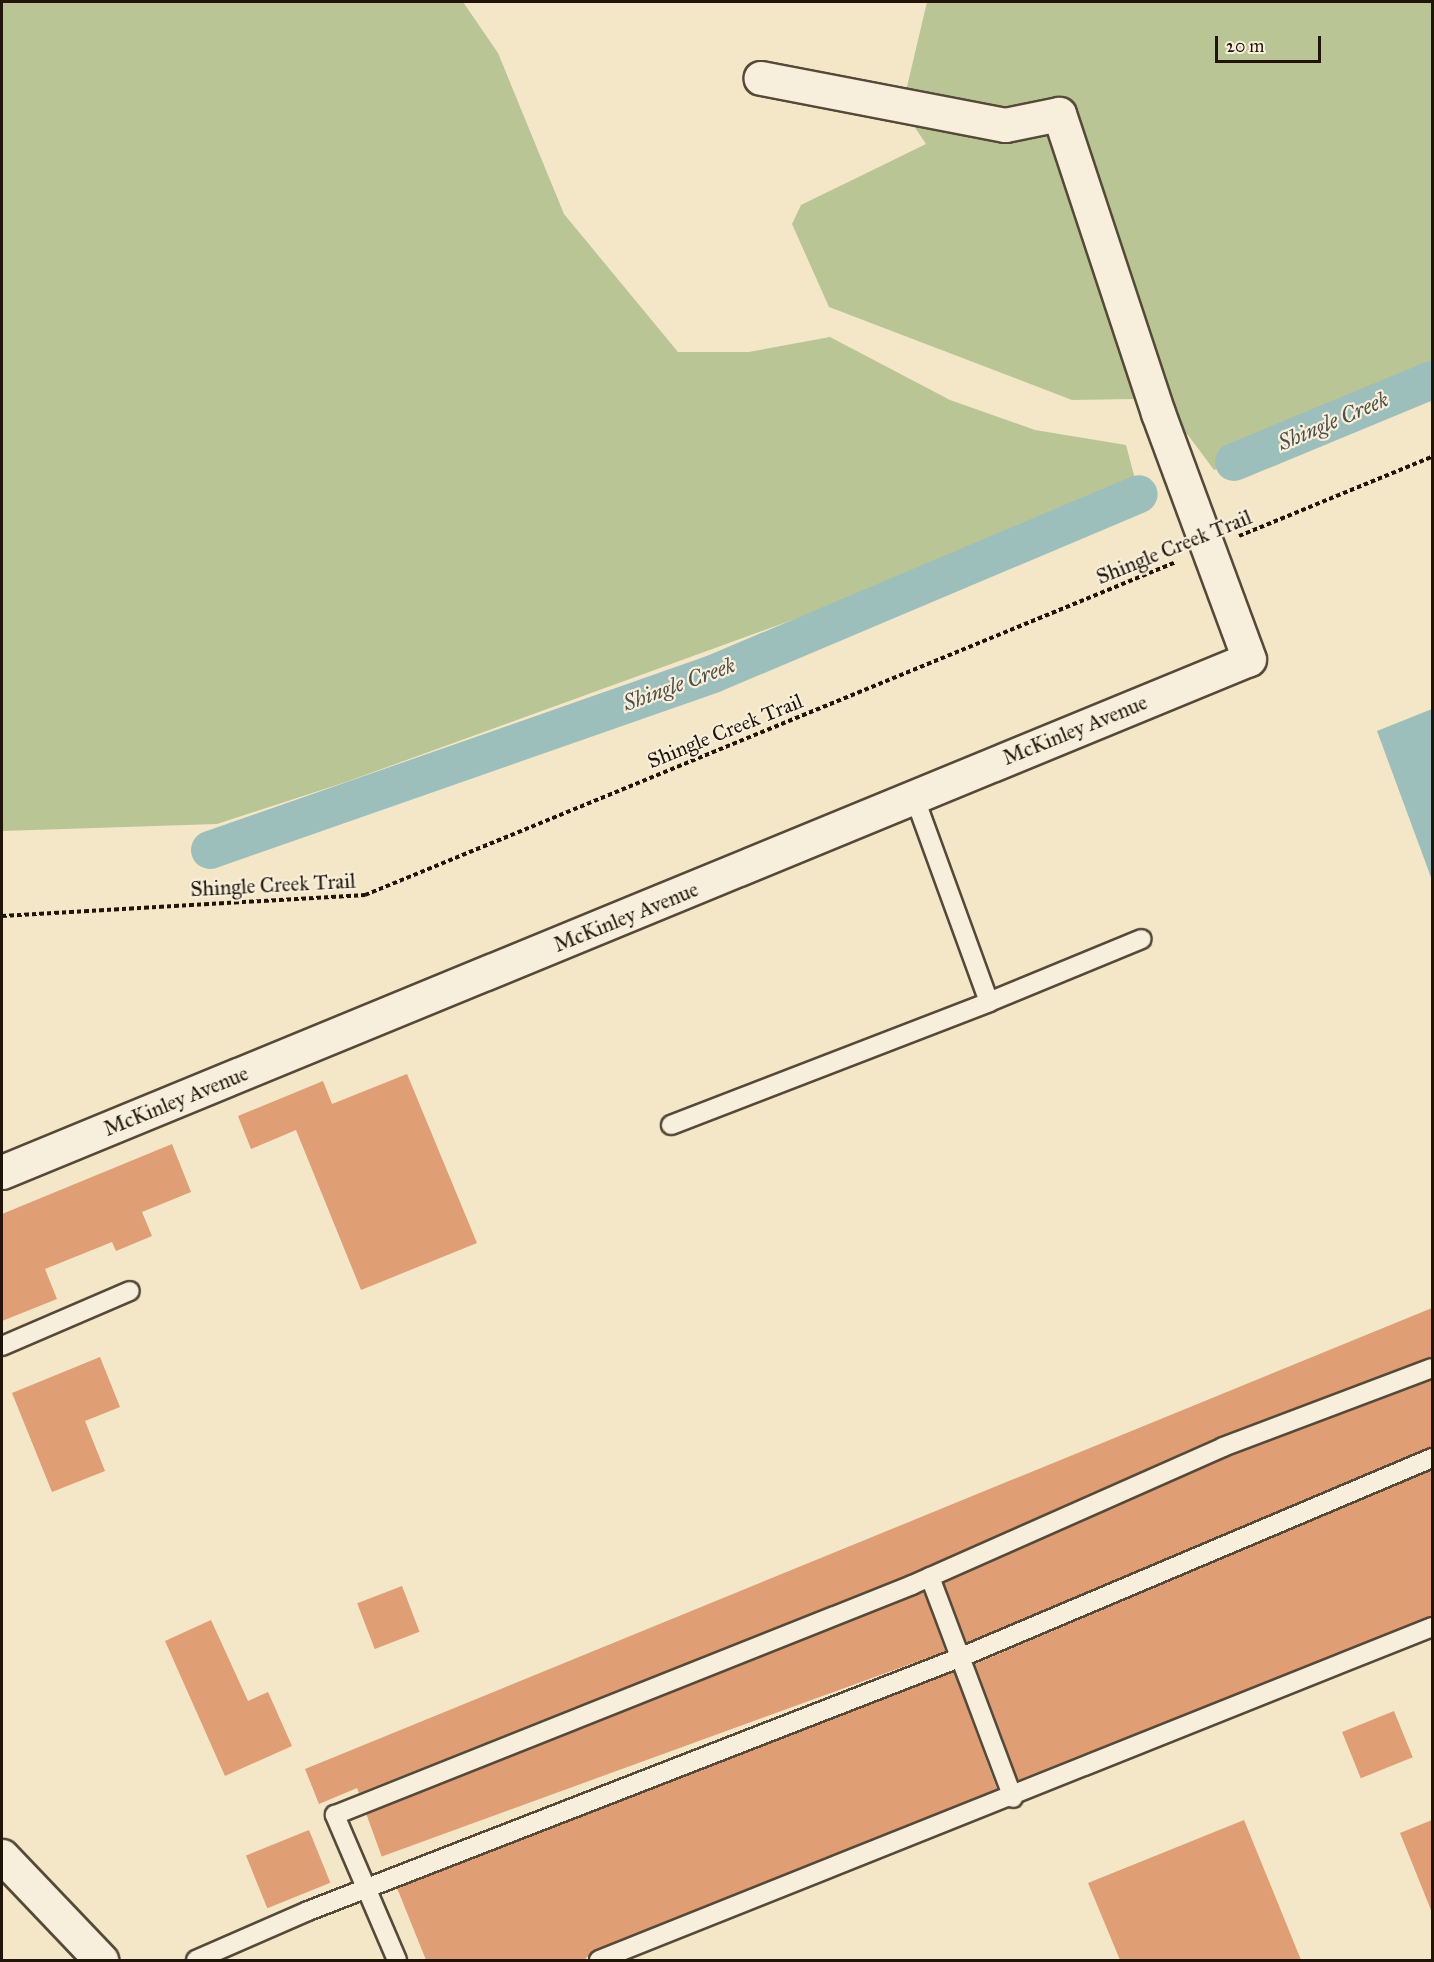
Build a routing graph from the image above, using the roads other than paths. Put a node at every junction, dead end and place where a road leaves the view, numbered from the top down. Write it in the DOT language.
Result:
graph roads {
  1 [pos="759,78"];
  2 [pos="914,796"];
  3 [pos="1142,939"];
  4 [pos="989,1002"];
  5 [pos="671,1125"];
  6 [pos="2,1173"];
  7 [pos="130,1291"];
  8 [pos="2,1346"];
  9 [pos="1432,1368"];
  10 [pos="1432,1458"];
  11 [pos="930,1577"];
  12 [pos="1432,1627"];
  13 [pos="958,1658"];
  14 [pos="1013,1798"];
  15 [pos="2,1856"];
  16 [pos="365,1889"];
  17 [pos="101,1960"];
  18 [pos="196,1960"];
  19 [pos="397,1960"];
  20 [pos="598,1960"];
  1 -- 2 [label="street, McKinley Avenue"];
  2 -- 4 [label="lane"];
  2 -- 6 [label="street, McKinley Avenue"];
  3 -- 4 [label="lane"];
  4 -- 5 [label="lane"];
  7 -- 8 [label="lane"];
  9 -- 11 [label="lane"];
  10 -- 13 [label="lane"];
  11 -- 13 [label="lane"];
  11 -- 16 [label="lane"];
  12 -- 14 [label="lane"];
  13 -- 14 [label="lane"];
  13 -- 16 [label="lane"];
  14 -- 20 [label="lane"];
  15 -- 17 [label="street"];
  16 -- 18 [label="lane"];
  16 -- 19 [label="lane"];
}
